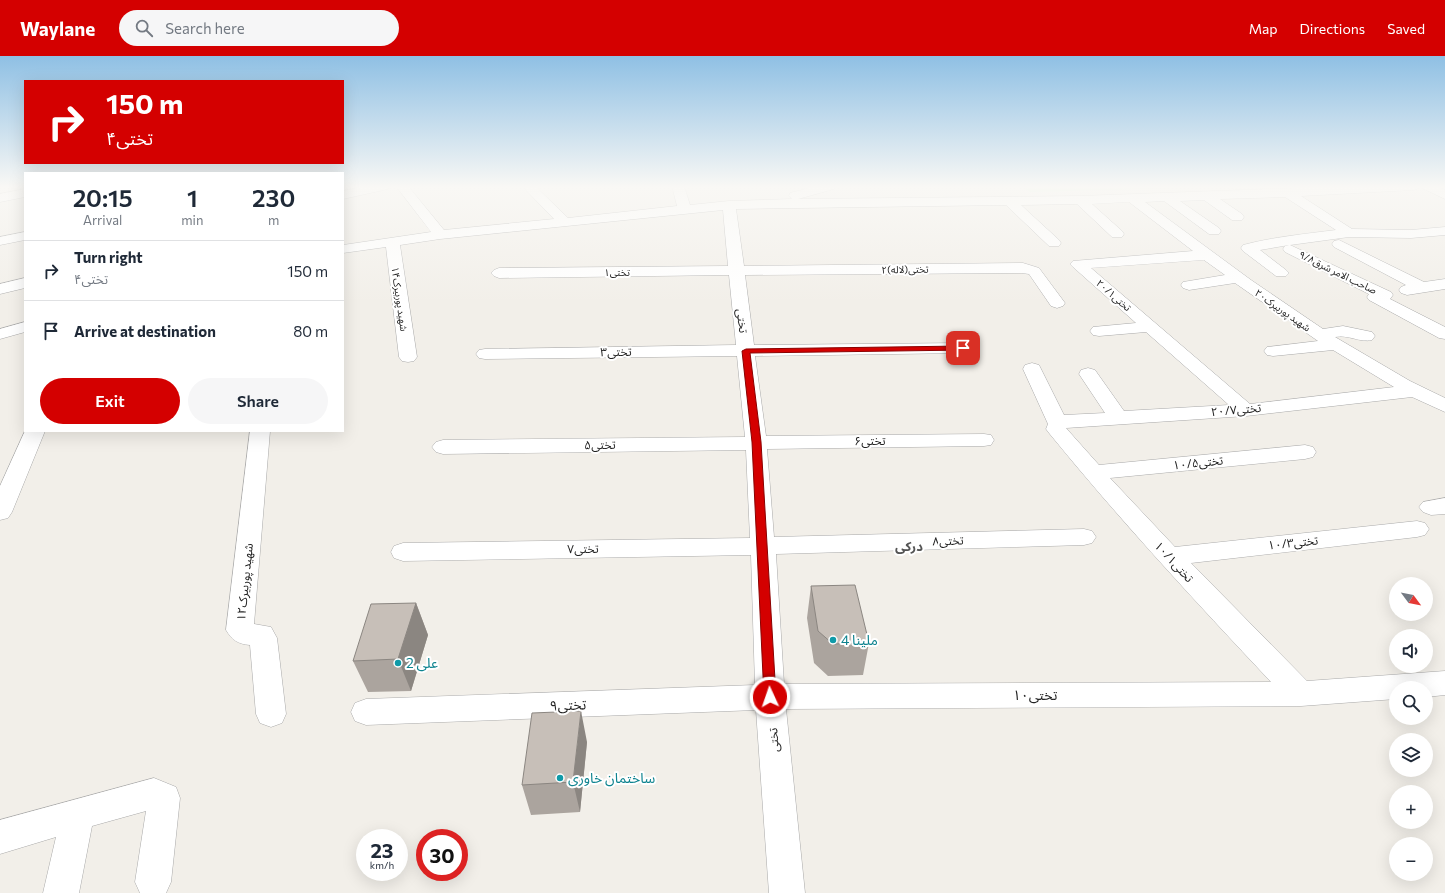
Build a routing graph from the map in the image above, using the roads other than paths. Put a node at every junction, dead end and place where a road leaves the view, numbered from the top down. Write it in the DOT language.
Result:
graph roads {
  1 [pos="432,225"];
  2 [pos="535,225"];
  3 [pos="731,225"];
  4 [pos="1037,225"];
  5 [pos="1107,225"];
  6 [pos="1168,225"];
  7 [pos="1206,225"];
  8 [pos="1327,225"];
  9 [pos="1214,231"];
  10 [pos="1445,231"];
  11 [pos="1117,234"];
  12 [pos="1411,234"];
  13 [pos="440,235"];
  14 [pos="24,236"];
  15 [pos="1344,239"];
  16 [pos="1445,240"];
  17 [pos="0,241"];
  18 [pos="392,241"];
  19 [pos="1054,242"];
  20 [pos="344,249"];
  21 [pos="1290,249"];
  22 [pos="1206,254"];
  23 [pos="736,272"];
  24 [pos="498,273"];
  25 [pos="1281,273"];
  26 [pos="1237,278"];
  27 [pos="24,283"];
  28 [pos="1445,284"];
  29 [pos="1189,285"];
  30 [pos="1421,287"];
  31 [pos="0,289"];
  32 [pos="1380,296"];
  33 [pos="1057,303"];
  34 [pos="24,327"];
  35 [pos="1150,327"];
  36 [pos="1099,332"];
  37 [pos="0,334"];
  38 [pos="1445,334"];
  39 [pos="1366,336"];
  40 [pos="1327,341"];
  41 [pos="963,348"];
  42 [pos="746,351"];
  43 [pos="1273,351"];
  44 [pos="485,354"];
  45 [pos="408,357"];
  46 [pos="1032,369"];
  47 [pos="1088,374"];
  48 [pos="1413,390"];
  49 [pos="1445,406"];
  50 [pos="1246,410"];
  51 [pos="1119,418"];
  52 [pos="1058,424"];
  53 [pos="35,432"];
  54 [pos="260,432"];
  55 [pos="984,440"];
  56 [pos="756,442"];
  57 [pos="443,447"];
  58 [pos="1304,452"];
  59 [pos="1092,473"];
  60 [pos="0,512"];
  61 [pos="1417,529"];
  62 [pos="1084,537"];
  63 [pos="763,546"];
  64 [pos="403,552"];
  65 [pos="1168,557"];
  66 [pos="1445,683"];
  67 [pos="1301,694"];
  68 [pos="770,697"];
  69 [pos="366,712"];
  70 [pos="271,714"];
  71 [pos="78,816"];
  72 [pos="0,837"];
  73 [pos="153,882"];
  74 [pos="61,893"];
  75 [pos="787,893"];
  1 -- 13 [label="street"];
  2 -- 13 [label="street"];
  3 -- 23 [label="street, تختی"];
  4 -- 19 [label="street"];
  5 -- 11 [label="street"];
  6 -- 22 [label="street, شهید پوربیرک۲۰"];
  7 -- 9 [label="street"];
  8 -- 15 [label="street"];
  10 -- 12 [label="street"];
  12 -- 15 [label="street"];
  12 -- 16 [label="street"];
  13 -- 18 [label="street"];
  14 -- 17 [label="street"];
  15 -- 25 [label="street"];
  15 -- 30 [label="street"];
  18 -- 20 [label="street"];
  18 -- 45 [label="street, شهید پوربیرک۱۴"];
  21 -- 32 [label="street, صاحب الامر شرق۹/۸"];
  22 -- 26 [label="street, شهید پوربیرک۲۰"];
  22 -- 35 [label="street, تختی۲۰/۱"];
  23 -- 24 [label="street, تختی۱"];
  23 -- 33 [label="street, ۲تختی(لاله)"];
  23 -- 42 [label="street, تختی"];
  26 -- 29 [label="street"];
  26 -- 40 [label="street, شهید پوربیرک۲۰"];
  27 -- 31 [label="street"];
  28 -- 30 [label="street"];
  30 -- 32 [label="street"];
  32 -- 38 [label="street, صاحب الامر شرق۹/۸"];
  34 -- 37 [label="street"];
  35 -- 36 [label="street"];
  35 -- 50 [label="street, تختی۲۰/۱"];
  39 -- 40 [label="street"];
  40 -- 43 [label="street"];
  40 -- 48 [label="street, شهید پوربیرک۲۰"];
  41 -- 42 [label="street, تختی۳"];
  42 -- 44 [label="street, تختی۳"];
  42 -- 56 [label="street, تختی"];
  46 -- 52 [label="street"];
  47 -- 51 [label="street"];
  48 -- 49 [label="street, شهید پوربیرک۲۰"];
  48 -- 50 [label="street, تختی۲۰/۷"];
  50 -- 51 [label="street, تختی۲۰/۷"];
  51 -- 52 [label="street, تختی۲۰/۷"];
  52 -- 59 [label="street, تختی۱۰/۱"];
  53 -- 60 [label="street"];
  54 -- 70 [label="street, شهید پوربیرک۱۲"];
  55 -- 56 [label="street, تختی۶"];
  56 -- 57 [label="street, تختی۵"];
  56 -- 63 [label="street, تختی"];
  58 -- 59 [label="street, تختی۱۰/۵"];
  59 -- 65 [label="street, تختی۱۰/۱"];
  61 -- 65 [label="street, تختی۱۰/۳"];
  62 -- 63 [label="street, تختی۸"];
  63 -- 64 [label="street, تختی۷"];
  63 -- 68 [label="street, تختی"];
  65 -- 67 [label="street, تختی۱۰/۱"];
  66 -- 67 [label="street, تختی۱۰"];
  67 -- 68 [label="street, تختی۱۰"];
  68 -- 69 [label="street, تختی۹"];
  68 -- 75 [label="street, تختی"];
  71 -- 72 [label="street"];
  71 -- 73 [label="street"];
  71 -- 74 [label="street"];
}
